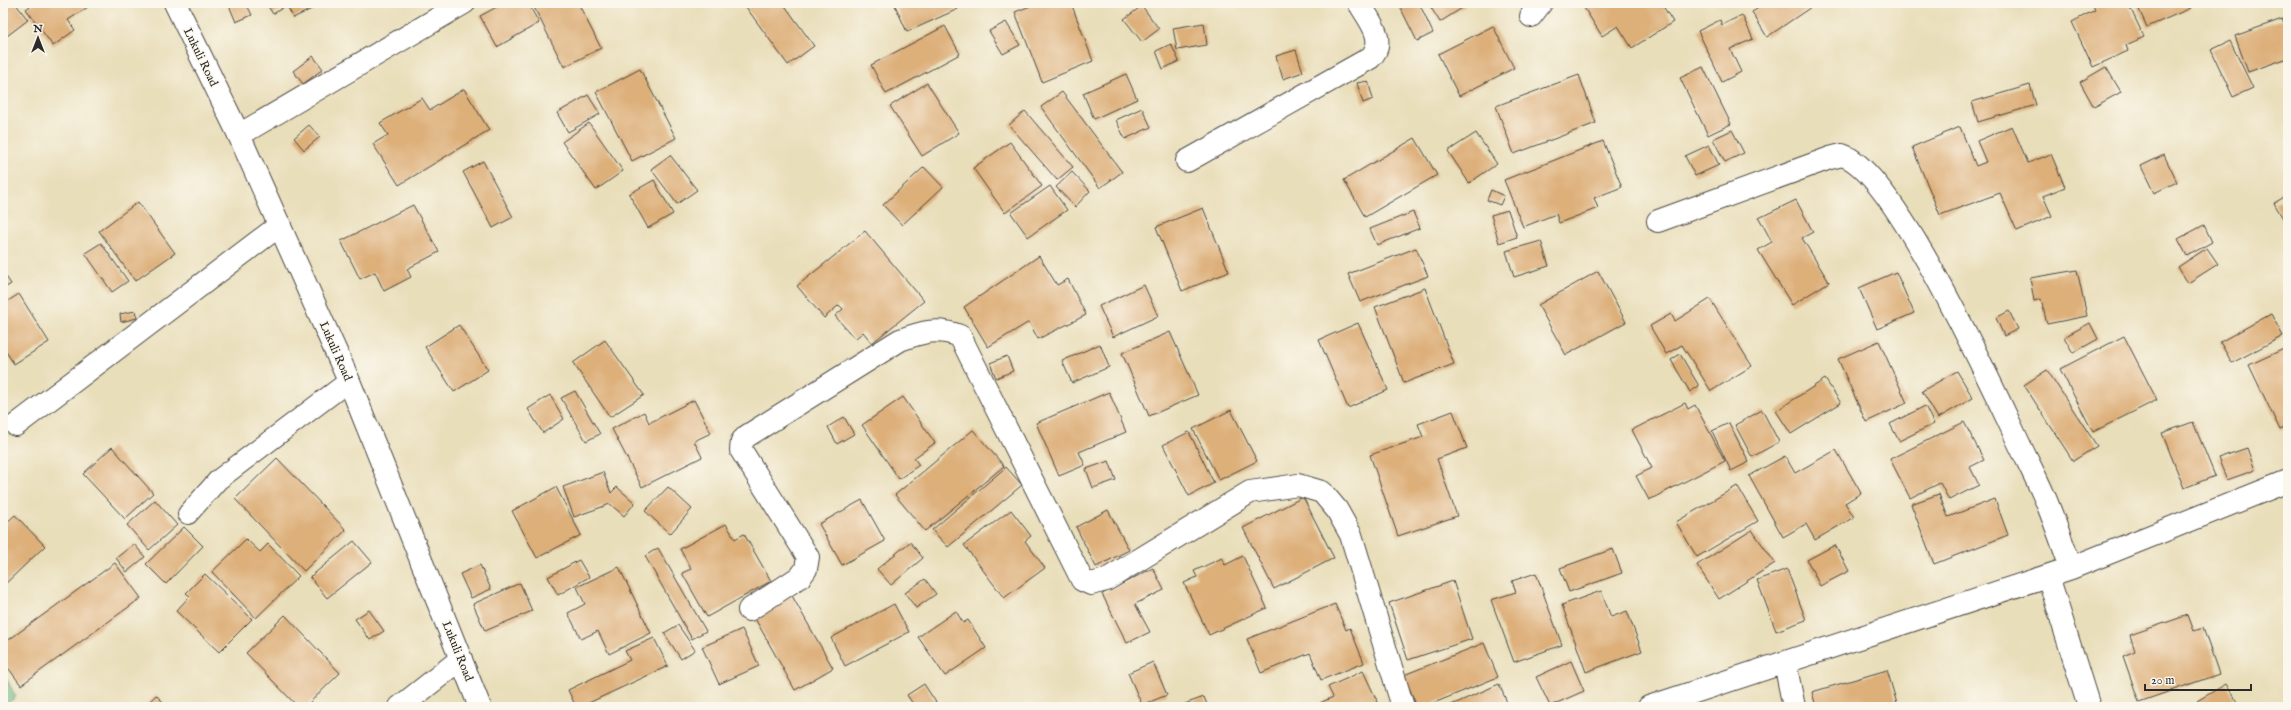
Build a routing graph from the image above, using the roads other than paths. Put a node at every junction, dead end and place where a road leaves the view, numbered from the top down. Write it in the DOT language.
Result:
graph roads {
  1 [pos="175,3"];
  2 [pos="464,3"];
  3 [pos="1359,3"];
  4 [pos="239,135"];
  5 [pos="1187,161"];
  6 [pos="1658,221"];
  7 [pos="280,225"];
  8 [pos="349,381"];
  9 [pos="16,425"];
  10 [pos="2288,480"];
  11 [pos="188,514"];
  12 [pos="2071,568"];
  13 [pos="2048,576"];
  14 [pos="749,610"];
  15 [pos="461,659"];
  16 [pos="1785,663"];
  17 [pos="400,707"];
  18 [pos="480,707"];
  19 [pos="1403,707"];
  20 [pos="1648,707"];
  21 [pos="1794,707"];
  22 [pos="2089,707"];
  1 -- 4 [label="street, Lukuli Road"];
  2 -- 4 [label="street"];
  3 -- 5 [label="street"];
  4 -- 7 [label="street, Lukuli Road"];
  6 -- 12 [label="street"];
  7 -- 8 [label="street, Lukuli Road"];
  7 -- 9 [label="street"];
  8 -- 11 [label="lane"];
  8 -- 15 [label="street, Lukuli Road"];
  10 -- 12 [label="street"];
  12 -- 13 [label="street"];
  13 -- 16 [label="street"];
  13 -- 22 [label="street"];
  14 -- 19 [label="street"];
  15 -- 17 [label="street"];
  15 -- 18 [label="street, Lukuli Road"];
  16 -- 20 [label="street"];
  16 -- 21 [label="street"];
}
